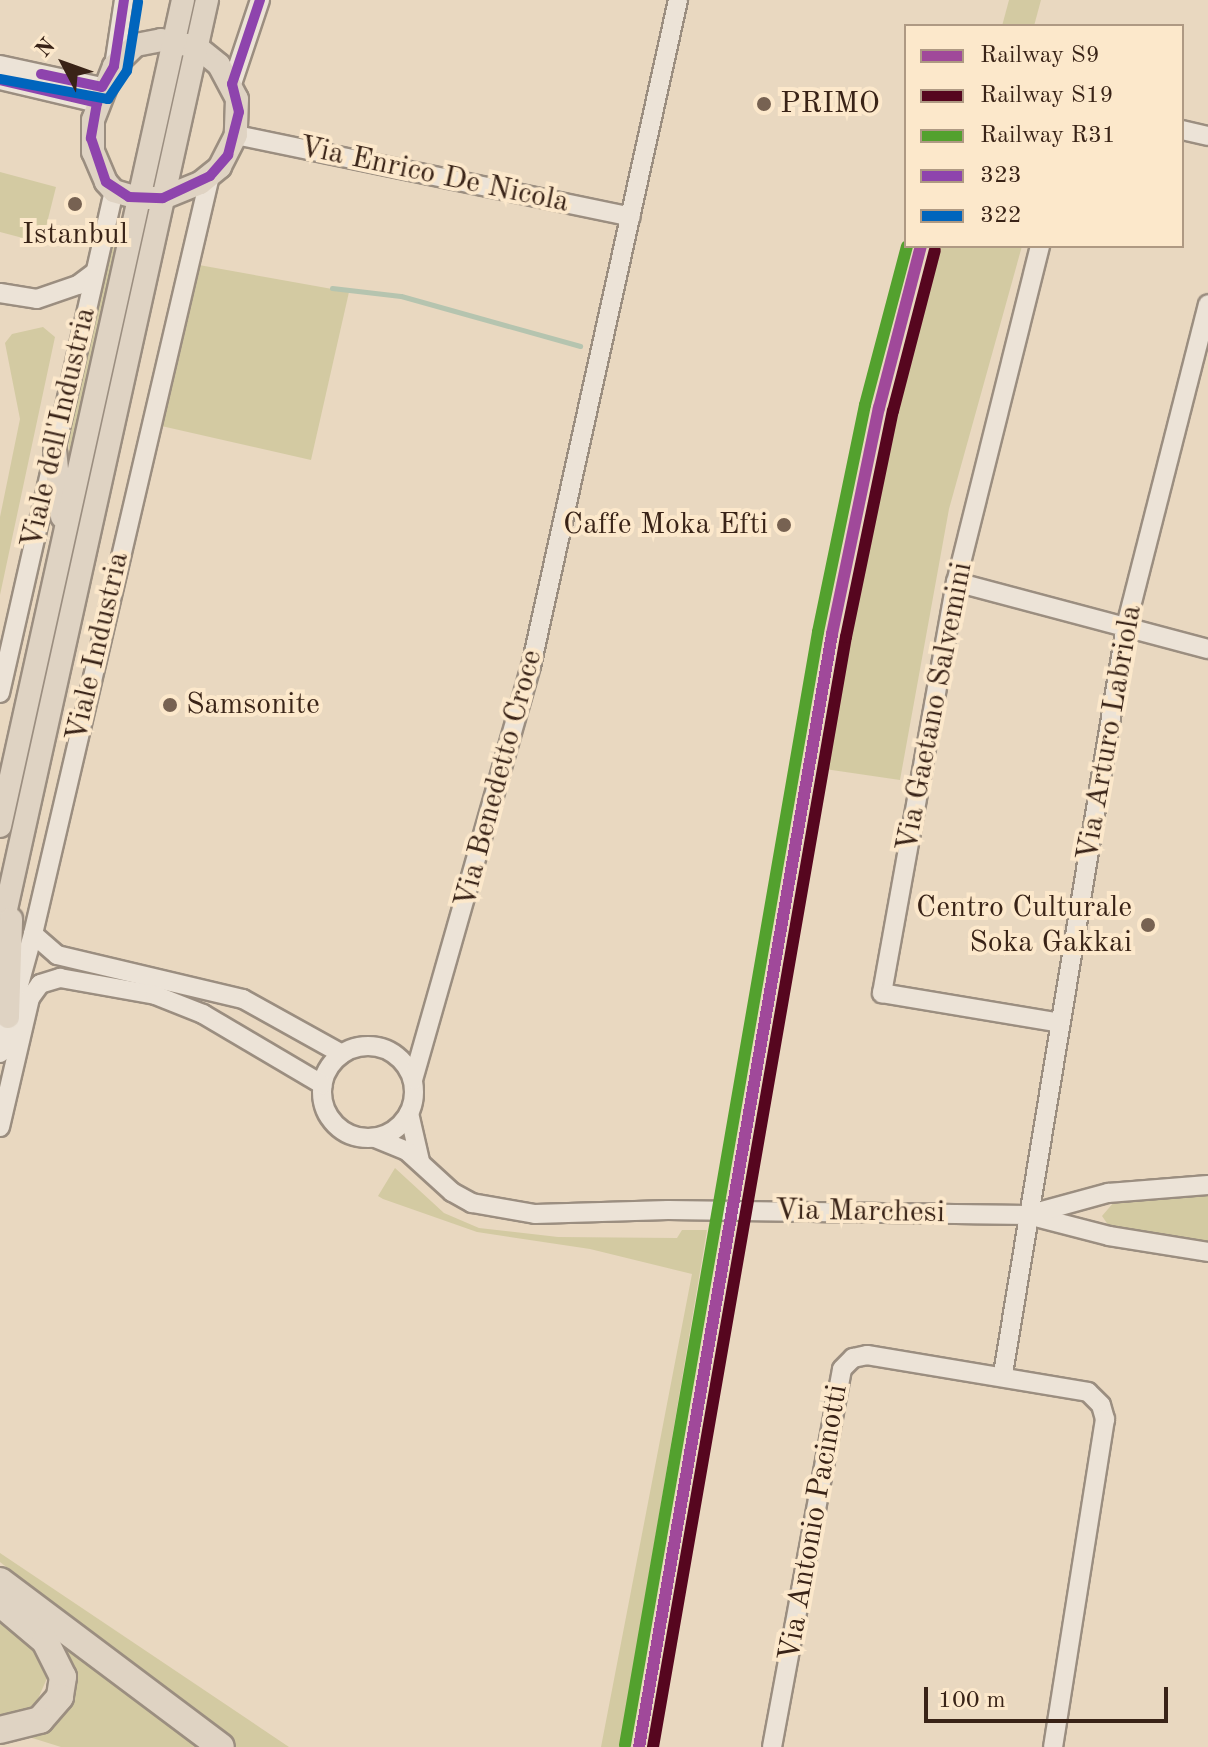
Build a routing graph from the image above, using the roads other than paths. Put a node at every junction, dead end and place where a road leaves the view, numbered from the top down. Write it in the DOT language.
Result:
graph roads {
  1 [pos="124,0"];
  2 [pos="183,0"];
  3 [pos="207,0"];
  4 [pos="260,0"];
  5 [pos="678,0"];
  6 [pos="174,41"];
  7 [pos="197,47"];
  8 [pos="0,65"];
  9 [pos="114,66"];
  10 [pos="0,80"];
  11 [pos="232,84"];
  12 [pos="100,95"];
  13 [pos="1184,130"];
  14 [pos="236,135"];
  15 [pos="1208,136"];
  16 [pos="210,176"];
  17 [pos="114,191"];
  18 [pos="138,198"];
  19 [pos="163,198"];
  20 [pos="631,217"];
  21 [pos="1040,248"];
  22 [pos="96,265"];
  23 [pos="0,293"];
  24 [pos="1208,304"];
  25 [pos="55,450"];
  26 [pos="63,535"];
  27 [pos="956,582"];
  28 [pos="1126,626"];
  29 [pos="1208,649"];
  30 [pos="0,693"];
  31 [pos="0,826"];
  32 [pos="12,884"];
  33 [pos="33,934"];
  34 [pos="0,936"];
  35 [pos="72,978"];
  36 [pos="17,984"];
  37 [pos="8,1017"];
  38 [pos="1061,1023"];
  39 [pos="429,1026"];
  40 [pos="0,1053"];
  41 [pos="392,1053"];
  42 [pos="342,1054"];
  43 [pos="413,1080"];
  44 [pos="323,1085"];
  45 [pos="409,1113"];
  46 [pos="0,1127"];
  47 [pos="375,1138"];
  48 [pos="420,1161"];
  49 [pos="1208,1185"];
  50 [pos="1028,1215"];
  51 [pos="1208,1252"];
  52 [pos="1003,1374"];
  53 [pos="0,1581"];
  54 [pos="0,1603"];
  55 [pos="0,1730"];
  56 [pos="0,1736"];
  57 [pos="34,1747"];
  58 [pos="221,1747"];
  59 [pos="772,1747"];
  60 [pos="1053,1747"];
  1 -- 9 [label="street"];
  2 -- 6 [label="main road"];
  3 -- 7 [label="main road"];
  4 -- 11 [label="street"];
  5 -- 20 [label="street"];
  6 -- 7 [label="main road"];
  6 -- 9 [label="main road"];
  6 -- 18 [label="main road"];
  7 -- 11 [label="main road"];
  7 -- 19 [label="main road"];
  8 -- 12 [label="street"];
  9 -- 12 [label="main road"];
  10 -- 12 [label="street"];
  11 -- 14 [label="main road"];
  12 -- 17 [label="main road"];
  13 -- 15 [label="street"];
  14 -- 16 [label="main road"];
  14 -- 20 [label="street, Via Enrico De Nicola"];
  16 -- 19 [label="main road"];
  16 -- 33 [label="street, Viale Industria"];
  17 -- 18 [label="main road"];
  17 -- 22 [label="street"];
  18 -- 19 [label="main road"];
  18 -- 26 [label="main road"];
  19 -- 32 [label="main road"];
  20 -- 39 [label="street, Via Benedetto Croce"];
  21 -- 27 [label="street, Via Gaetano Salvemini"];
  22 -- 23 [label="street"];
  22 -- 25 [label="street, Viale dell'Industria"];
  24 -- 28 [label="street, Via Arturo Labriola"];
  25 -- 26 [label="main road"];
  25 -- 30 [label="street, Viale dell'Industria"];
  26 -- 31 [label="main road"];
  27 -- 28 [label="street"];
  27 -- 38 [label="street, Via Gaetano Salvemini"];
  28 -- 29 [label="street"];
  28 -- 38 [label="street, Via Arturo Labriola"];
  32 -- 34 [label="main road"];
  32 -- 37 [label="main road"];
  33 -- 36 [label="street, Viale Industria"];
  33 -- 42 [label="street"];
  35 -- 36 [label="street"];
  35 -- 44 [label="street"];
  35 -- 46 [label="street"];
  36 -- 37 [label="street, Viale Industria"];
  37 -- 40 [label="street, Viale Industria"];
  38 -- 50 [label="street, Via Arturo Labriola"];
  39 -- 41 [label="street"];
  39 -- 43 [label="street, Via Benedetto Croce"];
  41 -- 42 [label="street"];
  41 -- 43 [label="street"];
  42 -- 44 [label="street"];
  43 -- 45 [label="street"];
  44 -- 47 [label="street"];
  45 -- 47 [label="street"];
  45 -- 48 [label="street"];
  47 -- 48 [label="street, Via Marchesi"];
  48 -- 50 [label="street, Via Marchesi"];
  49 -- 50 [label="street, Via Marchesi"];
  50 -- 51 [label="street, Via Marchesi"];
  50 -- 52 [label="street"];
  52 -- 59 [label="street, Via Antonio Pacinotti"];
  52 -- 60 [label="street, Via Antonio Pacinotti"];
  53 -- 58 [label="highway"];
  54 -- 55 [label="highway"];
  56 -- 57 [label="highway"];
}
